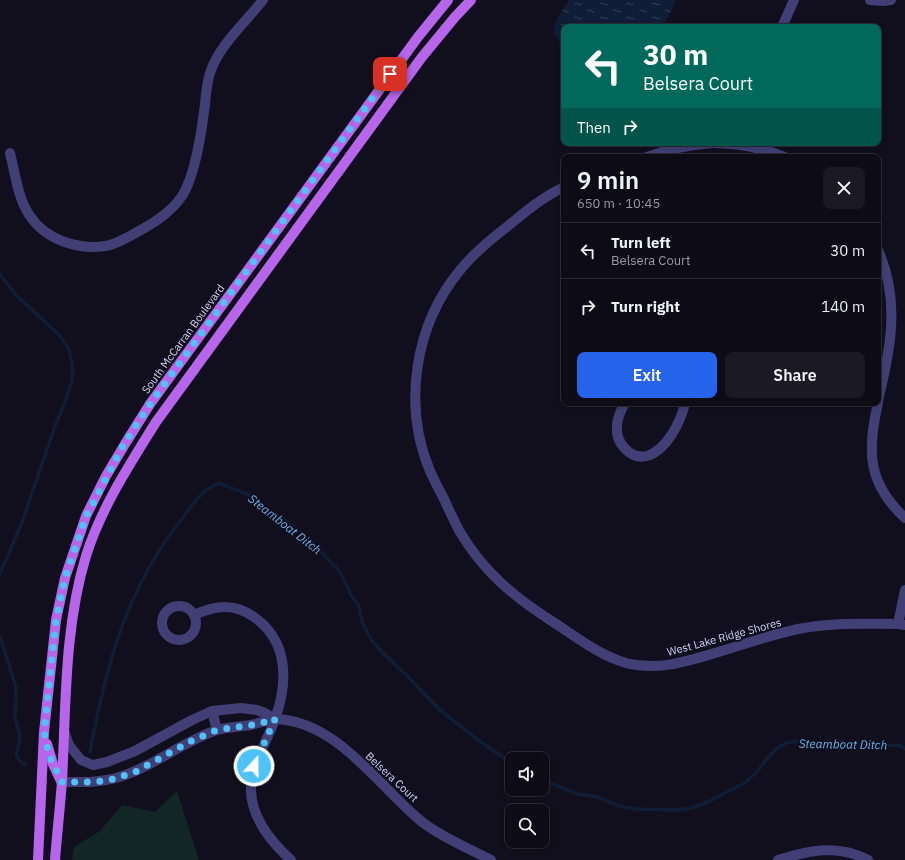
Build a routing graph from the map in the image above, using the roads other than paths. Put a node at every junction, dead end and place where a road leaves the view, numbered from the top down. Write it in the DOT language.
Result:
graph roads {
  1 [pos="263,0"];
  2 [pos="448,0"];
  3 [pos="471,0"];
  4 [pos="794,0"];
  5 [pos="870,0"];
  6 [pos="891,0"];
  7 [pos="783,24"];
  8 [pos="684,146"];
  9 [pos="755,146"];
  10 [pos="10,153"];
  11 [pos="655,154"];
  12 [pos="778,154"];
  13 [pos="561,188"];
  14 [pos="881,259"];
  15 [pos="881,372"];
  16 [pos="624,406"];
  17 [pos="684,406"];
  18 [pos="877,406"];
  19 [pos="905,518"];
  20 [pos="905,590"];
  21 [pos="194,615"];
  22 [pos="902,625"];
  23 [pos="212,711"];
  24 [pos="275,719"];
  25 [pos="64,728"];
  26 [pos="217,730"];
  27 [pos="44,732"];
  28 [pos="143,747"];
  29 [pos="153,762"];
  30 [pos="62,782"];
  31 [pos="38,860"];
  32 [pos="55,860"];
  33 [pos="291,860"];
  34 [pos="491,860"];
  35 [pos="778,860"];
  36 [pos="868,860"];
  1 -- 10 [label="street"];
  2 -- 27 [label="main road, South McCarran Boulevard"];
  3 -- 25 [label="main road"];
  4 -- 7 [label="street"];
  5 -- 6 [label="street"];
  8 -- 11 [label="street"];
  9 -- 12 [label="street"];
  13 -- 22 [label="street, West Lake Ridge Shores"];
  14 -- 15 [label="street"];
  16 -- 17 [label="street"];
  18 -- 19 [label="street"];
  20 -- 22 [label="street"];
  21 -- 24 [label="street"];
  23 -- 24 [label="street, Belsera Court"];
  23 -- 26 [label="street"];
  23 -- 28 [label="street, Belsera Court"];
  24 -- 26 [label="street, Belsera Court"];
  24 -- 33 [label="street"];
  24 -- 34 [label="street, Belsera Court"];
  25 -- 28 [label="street, Belsera Court"];
  25 -- 30 [label="main road"];
  26 -- 29 [label="street, Belsera Court"];
  27 -- 30 [label="main road"];
  27 -- 31 [label="main road, South McCarran Boulevard"];
  28 -- 29 [label="street"];
  29 -- 30 [label="street, Belsera Court"];
  30 -- 32 [label="main road"];
  35 -- 36 [label="street"];
}
